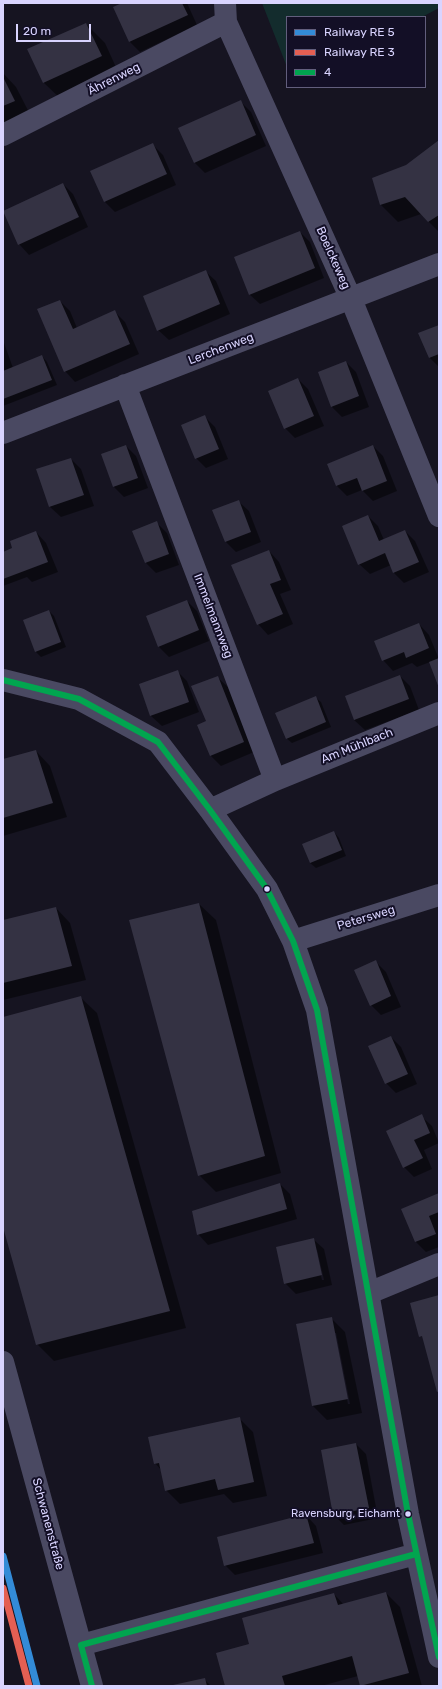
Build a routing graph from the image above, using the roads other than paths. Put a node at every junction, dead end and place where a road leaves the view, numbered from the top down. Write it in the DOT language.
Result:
graph roads {
  1 [pos="225,12"];
  2 [pos="3,135"];
  3 [pos="439,264"];
  4 [pos="351,299"];
  5 [pos="125,385"];
  6 [pos="3,433"];
  7 [pos="439,516"];
  8 [pos="3,680"];
  9 [pos="439,713"];
  10 [pos="275,780"];
  11 [pos="210,810"];
  12 [pos="439,895"];
  13 [pos="292,941"];
  14 [pos="439,1264"];
  15 [pos="369,1293"];
  16 [pos="3,1362"];
  17 [pos="416,1554"];
  18 [pos="81,1644"];
  19 [pos="438,1648"];
  20 [pos="92,1686"];
  1 -- 2 [label="street, Ährenweg"];
  1 -- 4 [label="street, Boelckeweg"];
  3 -- 4 [label="street, Lerchenweg"];
  4 -- 5 [label="street, Lerchenweg"];
  4 -- 7 [label="street, Boelckeweg"];
  5 -- 6 [label="street, Lerchenweg"];
  5 -- 10 [label="street, Immelmannweg"];
  8 -- 11 [label="street"];
  9 -- 10 [label="street, Am Mühlbach"];
  10 -- 11 [label="street"];
  11 -- 13 [label="street"];
  12 -- 13 [label="street, Petersweg"];
  13 -- 15 [label="street"];
  14 -- 15 [label="street"];
  15 -- 17 [label="street"];
  16 -- 18 [label="street, Schwanenstraße"];
  17 -- 18 [label="street"];
  17 -- 19 [label="street"];
  18 -- 20 [label="street, Schwanenstraße"];
}
